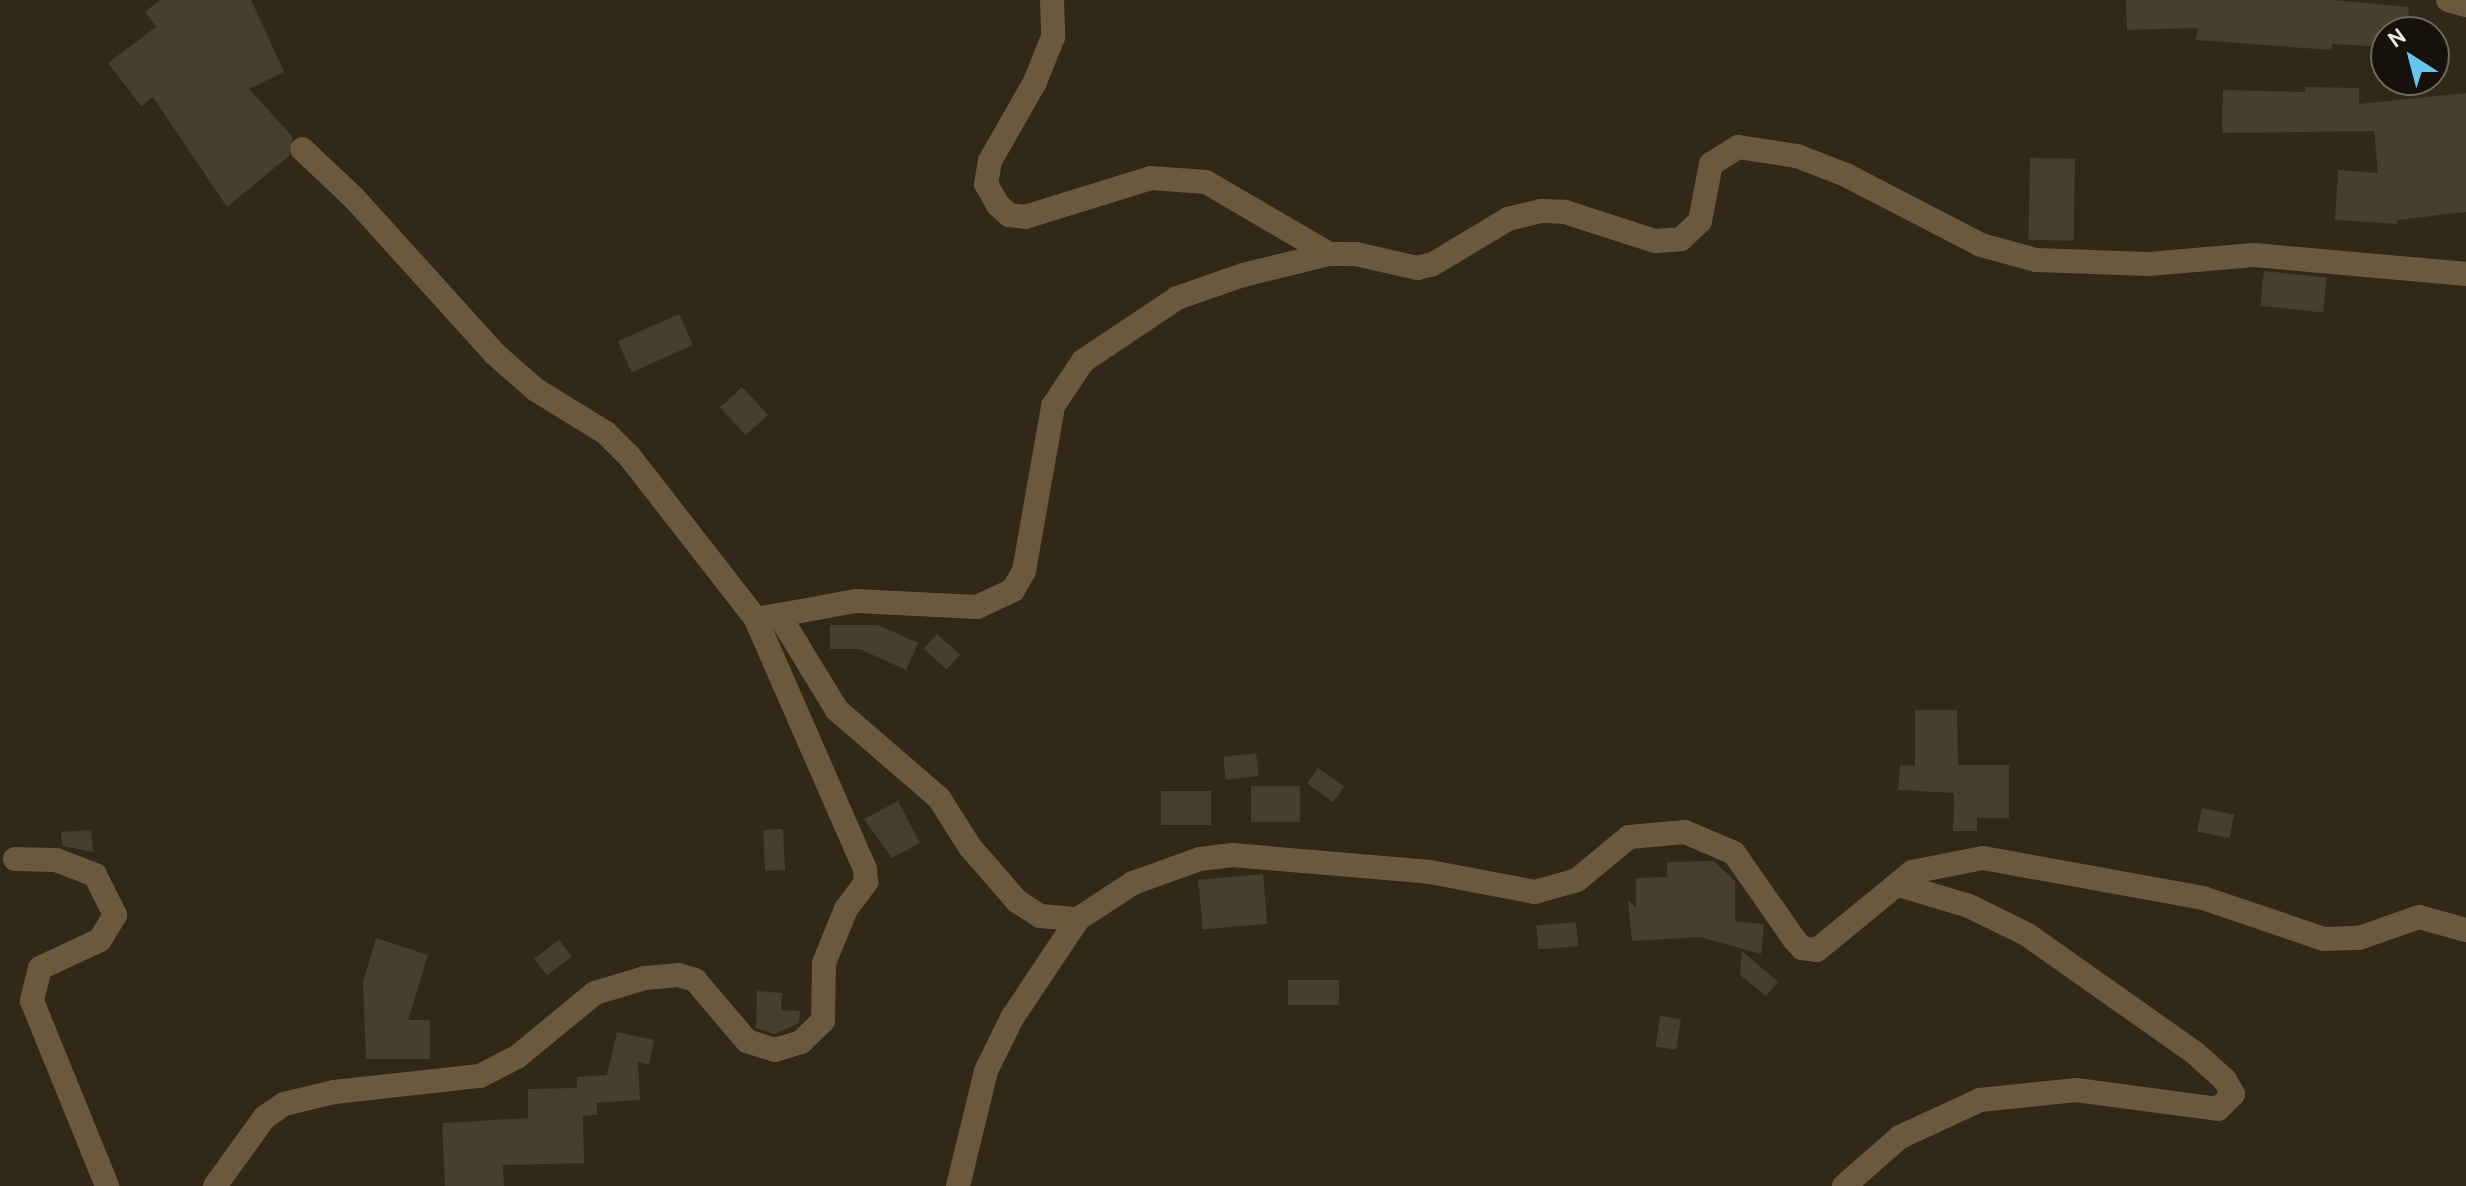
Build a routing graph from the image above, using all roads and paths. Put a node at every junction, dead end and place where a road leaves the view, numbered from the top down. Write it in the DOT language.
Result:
graph roads {
  1 [pos="1052,0"];
  2 [pos="2448,0"];
  3 [pos="2466,5"];
  4 [pos="302,149"];
  5 [pos="1329,254"];
  6 [pos="2466,274"];
  7 [pos="767,617"];
  8 [pos="15,859"];
  9 [pos="1899,885"];
  10 [pos="1078,919"];
  11 [pos="2466,930"];
  12 [pos="107,1186"];
  13 [pos="215,1186"];
  14 [pos="958,1186"];
  15 [pos="1844,1186"];
  1 -- 5 [label="street"];
  2 -- 3 [label="street"];
  4 -- 7 [label="street"];
  5 -- 6 [label="street"];
  5 -- 7 [label="street"];
  7 -- 10 [label="street"];
  7 -- 13 [label="street"];
  8 -- 12 [label="street"];
  9 -- 10 [label="street"];
  9 -- 11 [label="street"];
  9 -- 15 [label="street"];
  10 -- 14 [label="street"];
}
